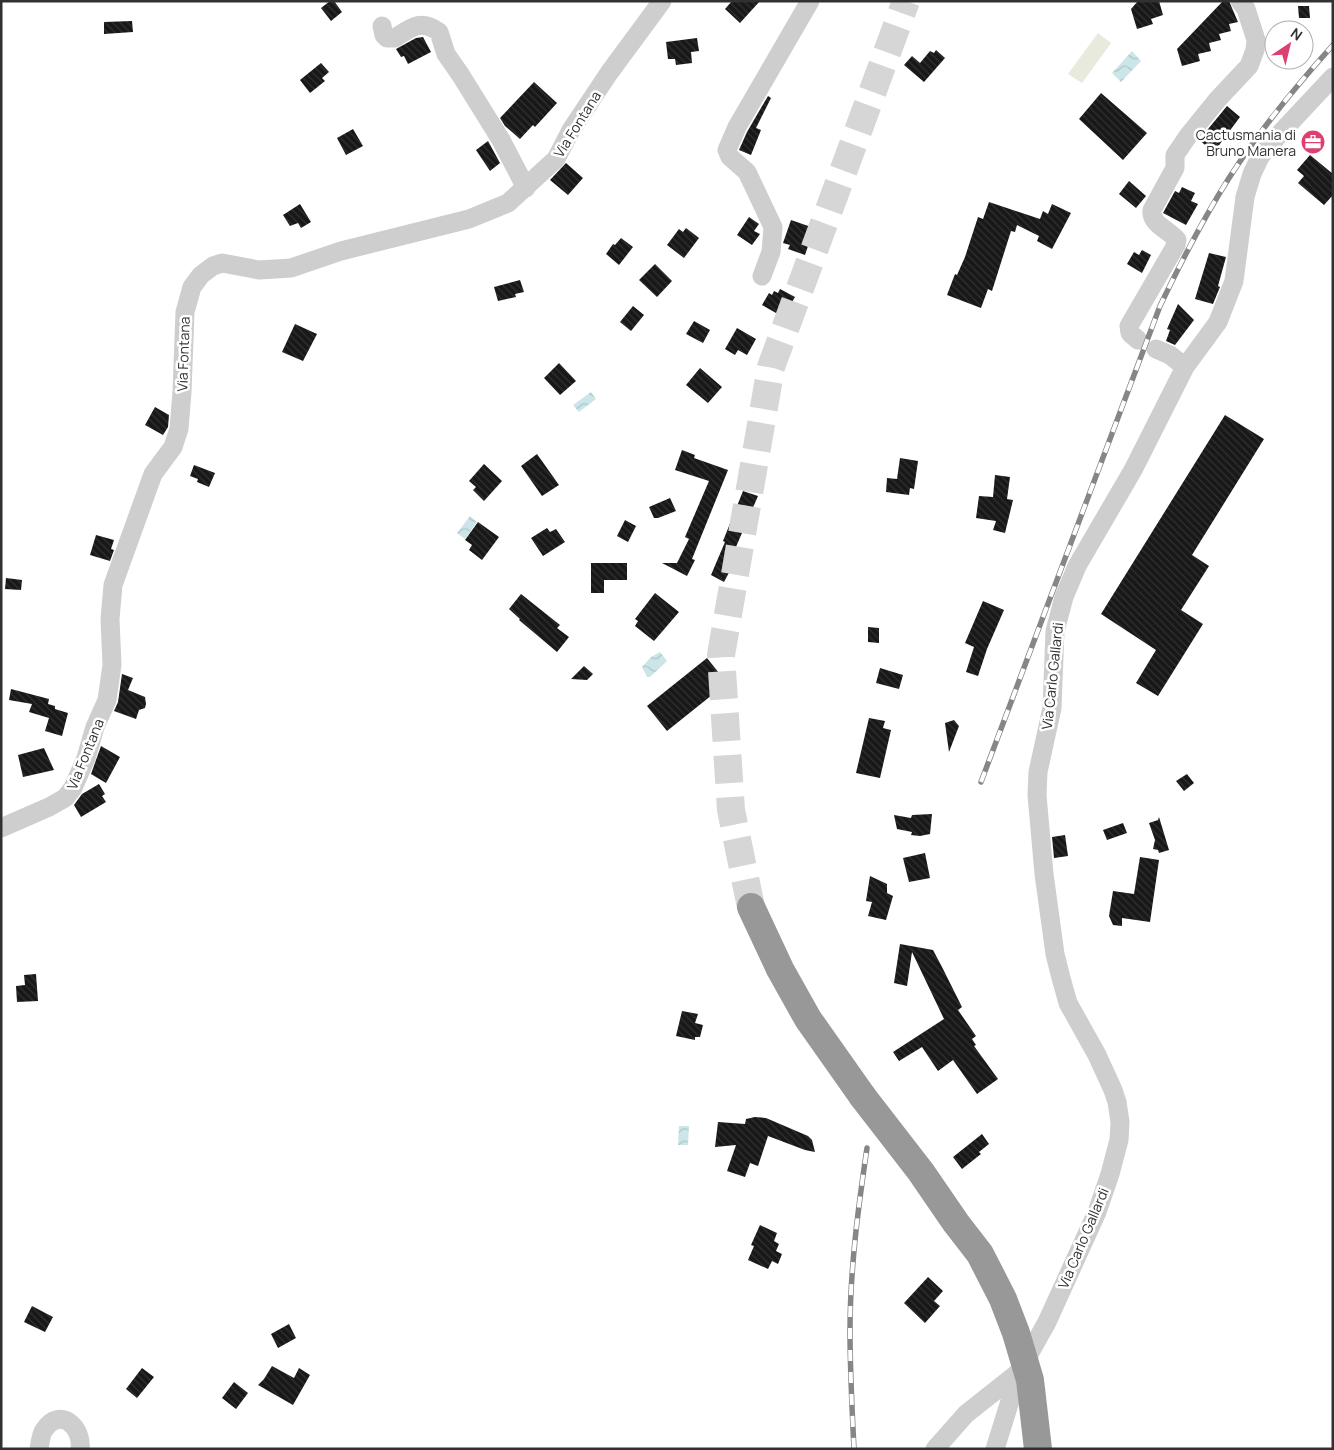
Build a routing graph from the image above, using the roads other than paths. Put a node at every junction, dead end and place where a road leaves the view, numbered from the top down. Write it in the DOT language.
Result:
graph roads {
  1 [pos="662,1"];
  2 [pos="810,1"];
  3 [pos="1240,1"];
  4 [pos="382,26"];
  5 [pos="1333,77"];
  6 [pos="526,188"];
  7 [pos="762,276"];
  8 [pos="1138,340"];
  9 [pos="1156,349"];
  10 [pos="1185,367"];
  11 [pos="1,828"];
  12 [pos="751,907"];
  13 [pos="1019,1372"];
  14 [pos="39,1449"];
  15 [pos="80,1449"];
  16 [pos="935,1449"];
  17 [pos="995,1449"];
  18 [pos="1038,1449"];
  1 -- 6 [label="street, Via Fontana"];
  2 -- 7 [label="street"];
  3 -- 8 [label="street"];
  4 -- 6 [label="street"];
  5 -- 10 [label="street, Via Carlo Gallardi"];
  6 -- 11 [label="street, Via Fontana"];
  9 -- 10 [label="street"];
  10 -- 13 [label="street, Via Carlo Gallardi"];
  12 -- 18 [label="highway, bridge"];
  13 -- 16 [label="street"];
  13 -- 17 [label="street"];
  14 -- 15 [label="street"];
}
